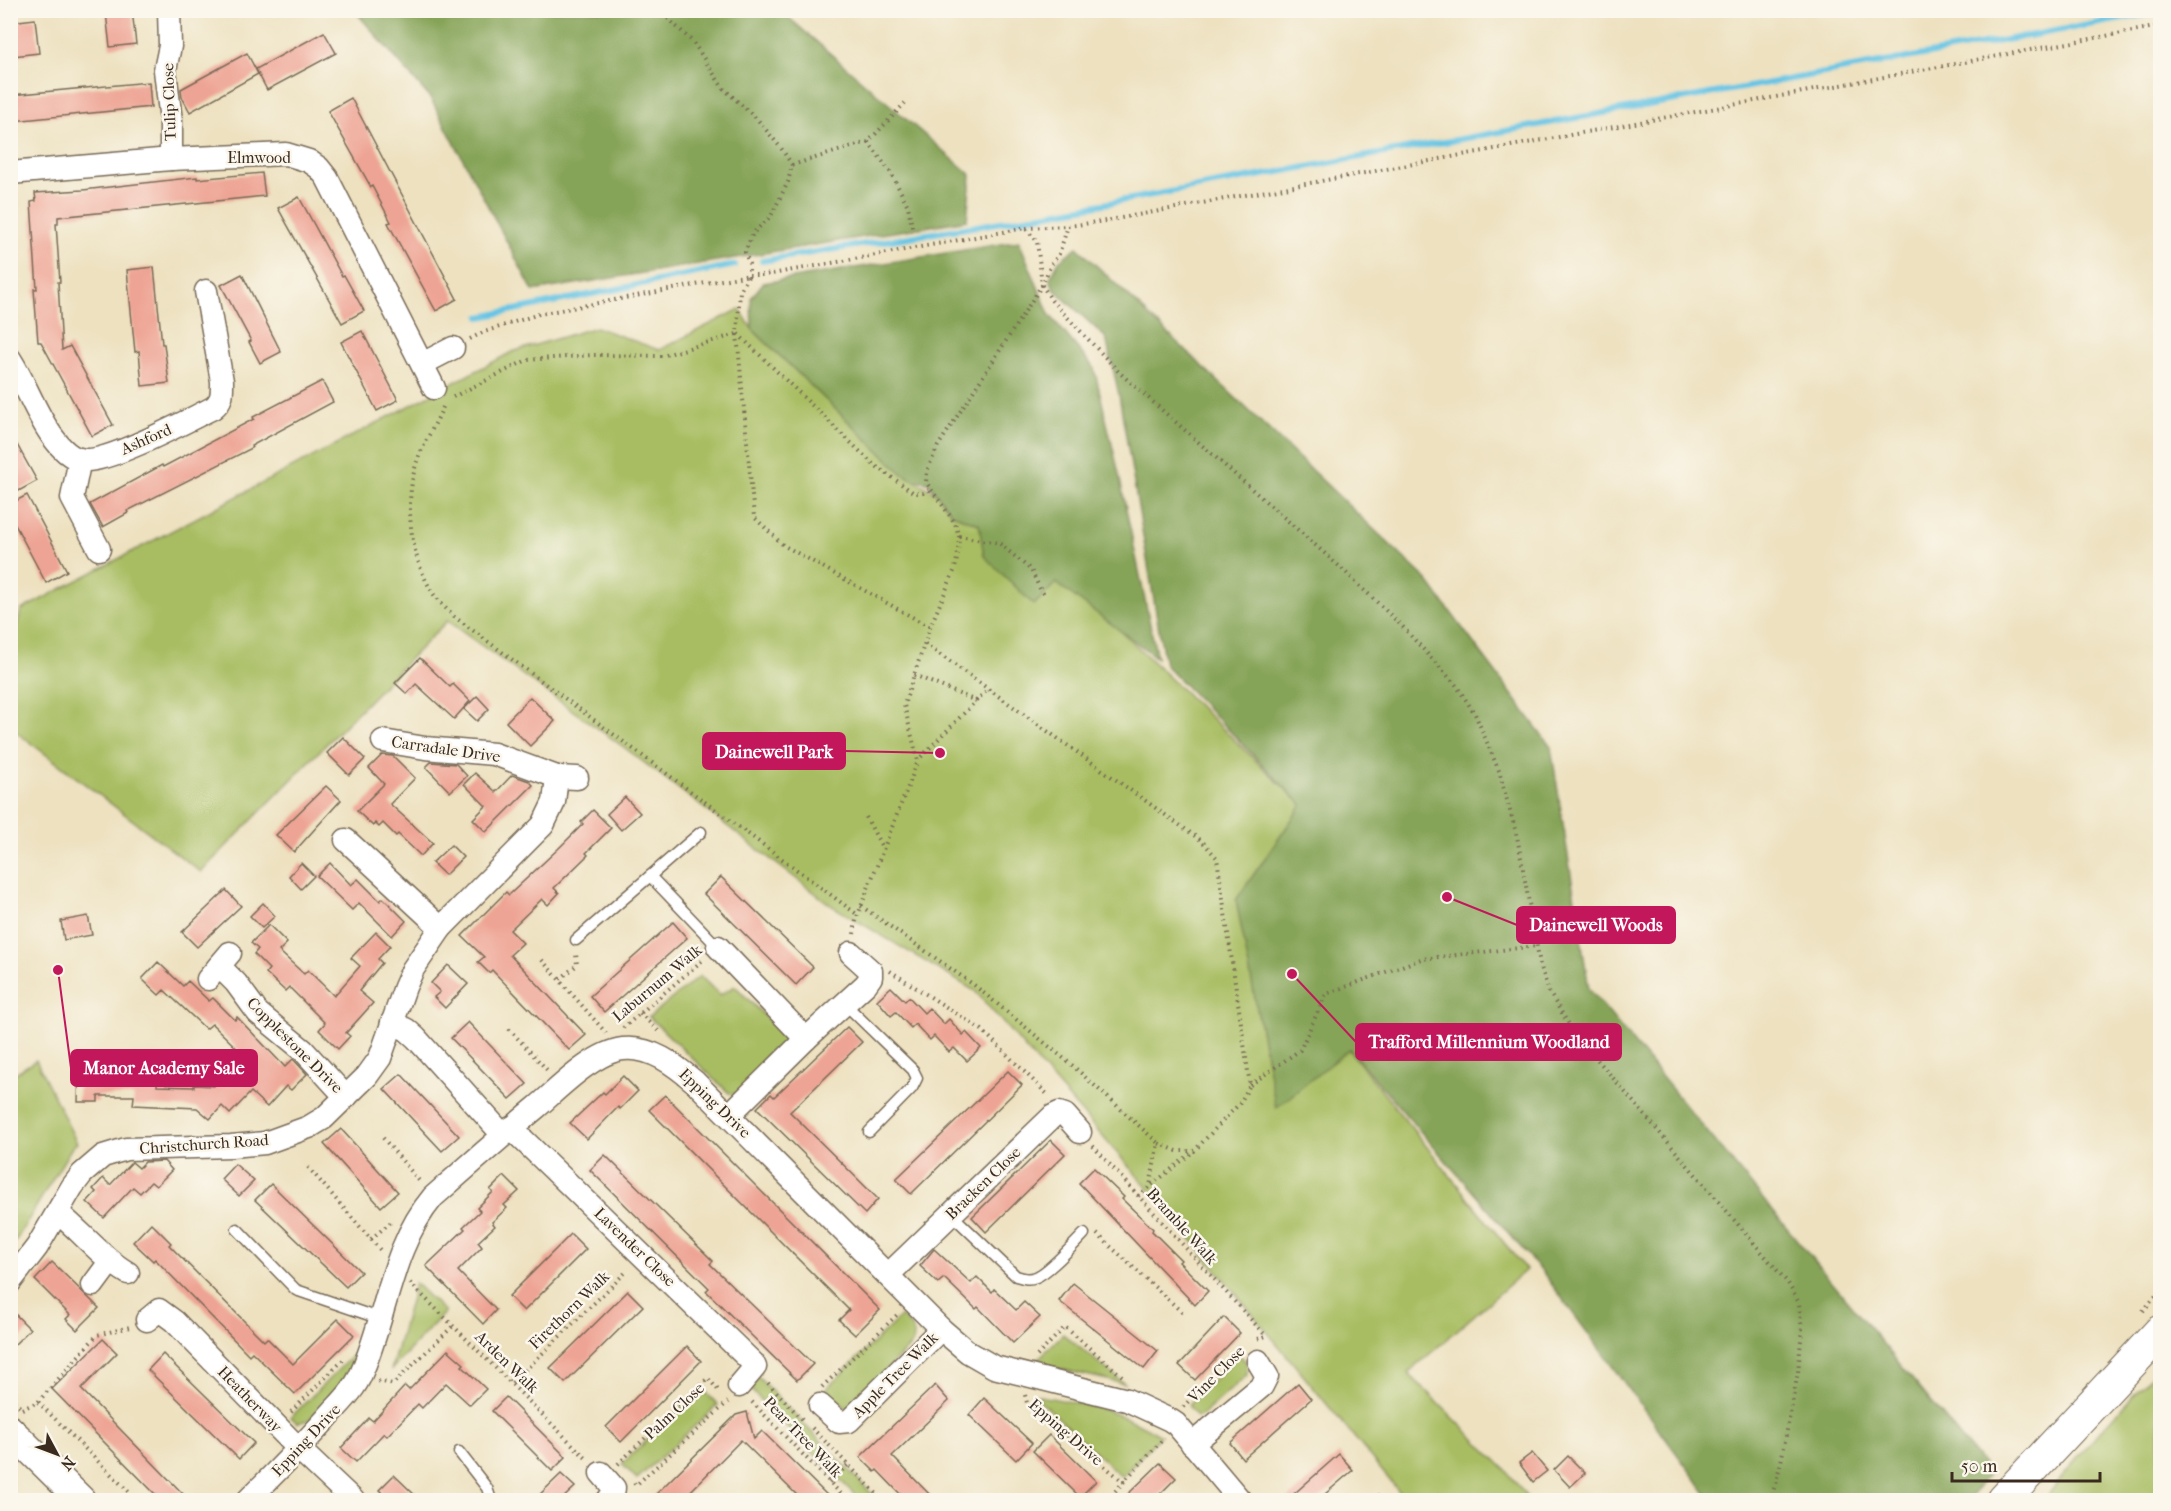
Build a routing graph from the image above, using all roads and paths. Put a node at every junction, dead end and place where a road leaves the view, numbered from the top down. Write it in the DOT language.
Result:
graph roads {
  1 [pos="169,10"];
  2 [pos="658,10"];
  3 [pos="2160,26"];
  4 [pos="905,103"];
  5 [pos="868,142"];
  6 [pos="171,159"];
  7 [pos="792,165"];
  8 [pos="10,173"];
  9 [pos="1068,226"];
  10 [pos="1025,228"];
  11 [pos="913,232"];
  12 [pos="749,275"];
  13 [pos="1042,285"];
  14 [pos="206,291"];
  15 [pos="484,332"];
  16 [pos="737,334"];
  17 [pos="453,348"];
  18 [pos="10,358"];
  19 [pos="423,364"];
  20 [pos="434,388"];
  21 [pos="80,459"];
  22 [pos="931,489"];
  23 [pos="959,536"];
  24 [pos="99,549"];
  25 [pos="1045,595"];
  26 [pos="930,627"];
  27 [pos="925,644"];
  28 [pos="914,675"];
  29 [pos="988,689"];
  30 [pos="976,701"];
  31 [pos="383,741"];
  32 [pos="918,760"];
  33 [pos="567,777"];
  34 [pos="866,817"];
  35 [pos="701,832"];
  36 [pos="346,840"];
  37 [pos="884,849"];
  38 [pos="650,876"];
  39 [pos="861,906"];
  40 [pos="858,915"];
  41 [pos="441,928"];
  42 [pos="576,940"];
  43 [pos="1537,946"];
  44 [pos="718,947"];
  45 [pos="851,953"];
  46 [pos="542,960"];
  47 [pos="219,966"];
  48 [pos="871,977"];
  49 [pos="560,979"];
  50 [pos="845,1004"];
  51 [pos="392,1022"];
  52 [pos="509,1029"];
  53 [pos="806,1039"];
  54 [pos="616,1043"];
  55 [pos="1250,1085"];
  56 [pos="562,1086"];
  57 [pos="346,1097"];
  58 [pos="1059,1113"];
  59 [pos="729,1115"];
  60 [pos="507,1132"];
  61 [pos="869,1132"];
  62 [pos="1080,1132"];
  63 [pos="383,1138"];
  64 [pos="1158,1143"];
  65 [pos="1194,1151"];
  66 [pos="308,1167"];
  67 [pos="1150,1186"];
  68 [pos="1138,1196"];
  69 [pos="433,1197"];
  70 [pos="58,1213"];
  71 [pos="951,1214"];
  72 [pos="237,1228"];
  73 [pos="1084,1234"];
  74 [pos="644,1255"];
  75 [pos="395,1269"];
  76 [pos="888,1275"];
  77 [pos="13,1276"];
  78 [pos="93,1285"];
  79 [pos="912,1300"];
  80 [pos="1185,1315"];
  81 [pos="381,1319"];
  82 [pos="147,1320"];
  83 [pos="453,1326"];
  84 [pos="941,1329"];
  85 [pos="2160,1332"];
  86 [pos="1266,1336"];
  87 [pos="371,1349"];
  88 [pos="1252,1349"];
  89 [pos="755,1367"];
  90 [pos="1020,1374"];
  91 [pos="360,1377"];
  92 [pos="512,1383"];
  93 [pos="738,1396"];
  94 [pos="814,1400"];
  95 [pos="38,1402"];
  96 [pos="1145,1407"];
  97 [pos="796,1412"];
  98 [pos="16,1419"];
  99 [pos="1173,1422"];
  100 [pos="277,1426"];
  101 [pos="1192,1444"];
  102 [pos="299,1449"];
  103 [pos="459,1452"];
  104 [pos="606,1464"];
  105 [pos="848,1465"];
  106 [pos="631,1480"];
  107 [pos="1124,1482"];
  108 [pos="830,1483"];
  109 [pos="1380,1495"];
  110 [pos="81,1500"];
  111 [pos="137,1500"];
  112 [pos="248,1500"];
  113 [pos="352,1500"];
  114 [pos="491,1500"];
  115 [pos="608,1500"];
  116 [pos="847,1500"];
  117 [pos="883,1500"];
  118 [pos="1107,1500"];
  119 [pos="1240,1500"];
  120 [pos="1373,1500"];
  121 [pos="1771,1500"];
  122 [pos="2003,1500"];
  1 -- 6 [label="street, Tulip Close"];
  2 -- 7 [label="path"];
  3 -- 9 [label="path"];
  4 -- 5 [label="path"];
  5 -- 7 [label="path"];
  5 -- 11 [label="path"];
  6 -- 8 [label="street, Elmwood"];
  6 -- 19 [label="street, Elmwood"];
  7 -- 12 [label="path"];
  9 -- 10 [label="path"];
  9 -- 13 [label="path"];
  10 -- 12 [label="path"];
  10 -- 13 [label="path"];
  12 -- 15 [label="path"];
  12 -- 16 [label="path"];
  13 -- 22 [label="path"];
  13 -- 43 [label="path"];
  14 -- 21 [label="street, Ashford"];
  16 -- 22 [label="path"];
  16 -- 26 [label="path"];
  16 -- 40 [label="path"];
  17 -- 19 [label="street"];
  18 -- 21 [label="street"];
  19 -- 20 [label="street, Elmwood"];
  21 -- 24 [label="street"];
  22 -- 23 [label="path"];
  23 -- 25 [label="path"];
  23 -- 26 [label="path"];
  26 -- 27 [label="path"];
  27 -- 28 [label="path"];
  27 -- 29 [label="path"];
  28 -- 30 [label="path"];
  28 -- 32 [label="path"];
  29 -- 30 [label="path"];
  29 -- 55 [label="path"];
  30 -- 32 [label="path"];
  31 -- 33 [label="street, Carradale Drive"];
  32 -- 37 [label="path"];
  33 -- 41 [label="street, Christchurch Road"];
  34 -- 37 [label="path"];
  35 -- 38 [label="lane"];
  36 -- 41 [label="street"];
  37 -- 39 [label="path"];
  38 -- 42 [label="lane"];
  38 -- 44 [label="lane"];
  39 -- 40 [label="path"];
  39 -- 64 [label="path"];
  40 -- 45 [label="path"];
  41 -- 51 [label="street, Christchurch Road"];
  42 -- 49 [label="path"];
  43 -- 55 [label="path"];
  43 -- 121 [label="path"];
  44 -- 53 [label="street"];
  44 -- 54 [label="path, Laburnum Walk"];
  45 -- 48 [label="street"];
  46 -- 49 [label="path"];
  47 -- 57 [label="street, Copplestone Drive"];
  48 -- 50 [label="street"];
  48 -- 58 [label="path"];
  49 -- 54 [label="path"];
  50 -- 53 [label="street"];
  50 -- 61 [label="lane"];
  51 -- 57 [label="street, Christchurch Road"];
  51 -- 60 [label="street, Lavender Close"];
  52 -- 56 [label="path"];
  53 -- 59 [label="street"];
  54 -- 56 [label="street, Epping Drive"];
  54 -- 59 [label="street, Epping Drive"];
  55 -- 65 [label="path"];
  56 -- 60 [label="street, Epping Drive"];
  57 -- 70 [label="street, Christchurch Road"];
  58 -- 62 [label="street"];
  58 -- 71 [label="street, Bracken Close"];
  59 -- 76 [label="street, Epping Drive"];
  60 -- 69 [label="street, Epping Drive"];
  60 -- 74 [label="street, Lavender Close"];
  62 -- 68 [label="path, Bramble Walk"];
  63 -- 69 [label="path"];
  64 -- 65 [label="path"];
  64 -- 67 [label="path"];
  65 -- 67 [label="path"];
  66 -- 75 [label="path, Arden Walk"];
  67 -- 68 [label="path"];
  68 -- 86 [label="path, Bramble Walk"];
  69 -- 75 [label="street, Epping Drive"];
  70 -- 77 [label="street, Christchurch Road"];
  70 -- 78 [label="street"];
  71 -- 73 [label="lane"];
  71 -- 76 [label="street, Bracken Close"];
  72 -- 81 [label="lane"];
  73 -- 80 [label="path"];
  74 -- 89 [label="street, Lavender Close"];
  74 -- 92 [label="path, Firethorn Walk"];
  75 -- 81 [label="street, Epping Drive"];
  75 -- 83 [label="path, Arden Walk"];
  76 -- 79 [label="street, Epping Drive"];
  79 -- 84 [label="street, Epping Drive"];
  79 -- 94 [label="path"];
  81 -- 87 [label="street, Epping Drive"];
  82 -- 95 [label="path"];
  82 -- 100 [label="street, Heatherway"];
  83 -- 91 [label="path"];
  83 -- 92 [label="path, Arden Walk"];
  84 -- 90 [label="street, Epping Drive"];
  84 -- 94 [label="street, Apple Tree Walk"];
  85 -- 122 [label="main road"];
  86 -- 88 [label="path, Vine Close"];
  87 -- 91 [label="street, Epping Drive"];
  87 -- 100 [label="path, Epping Drive"];
  88 -- 99 [label="path, Vine Close"];
  88 -- 101 [label="street, Vine Close"];
  89 -- 93 [label="street"];
  89 -- 97 [label="path"];
  90 -- 96 [label="street, Epping Drive"];
  90 -- 96 [label="path"];
  90 -- 107 [label="path, Epping Drive"];
  91 -- 102 [label="street, Epping Drive"];
  92 -- 104 [label="path, Arden Walk"];
  93 -- 104 [label="path, Palm Close"];
  93 -- 106 [label="path, Palm Close"];
  93 -- 108 [label="path, Pear Tree Walk"];
  94 -- 97 [label="path"];
  95 -- 98 [label="path"];
  95 -- 111 [label="path"];
  96 -- 99 [label="street, Epping Drive"];
  97 -- 105 [label="path, Pear Tree Walk"];
  98 -- 110 [label="street"];
  99 -- 101 [label="street, Epping Drive"];
  99 -- 107 [label="path, Vine Close"];
  100 -- 102 [label="street, Heatherway"];
  101 -- 119 [label="street, Epping Drive"];
  102 -- 112 [label="street, Epping Drive"];
  102 -- 113 [label="street, Heatherway"];
  103 -- 114 [label="lane"];
  104 -- 115 [label="street"];
  105 -- 108 [label="path"];
  105 -- 117 [label="path, Pear Tree Walk"];
  107 -- 118 [label="path, Vine Close"];
  108 -- 116 [label="path, Pear Tree Walk"];
  109 -- 120 [label="path"];
}
